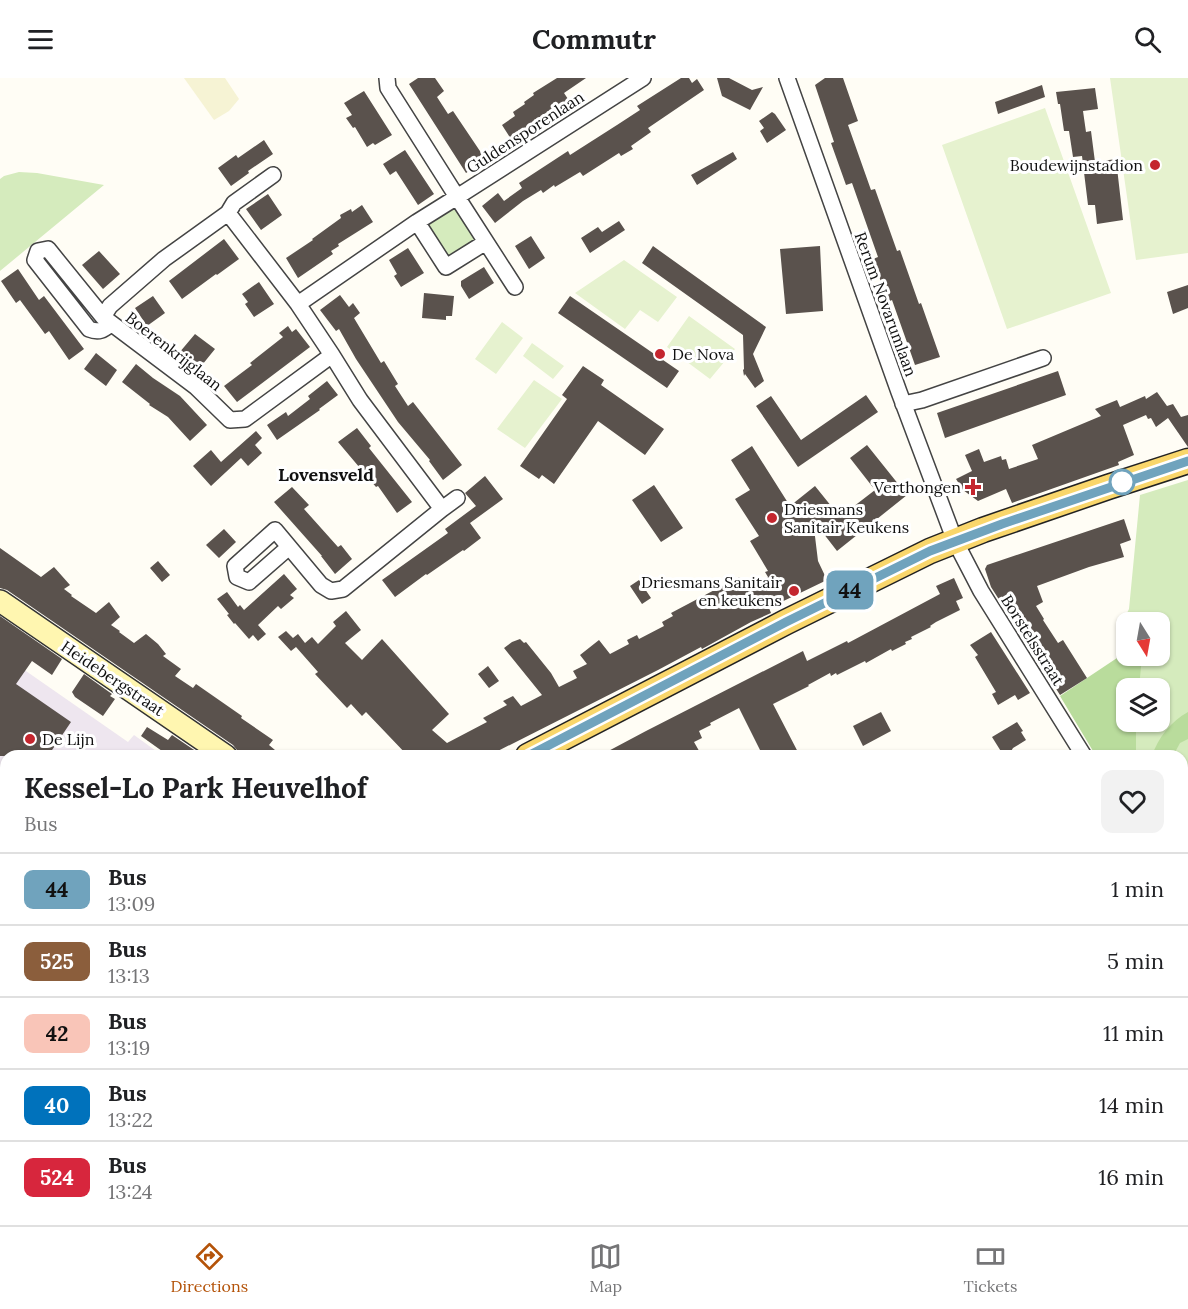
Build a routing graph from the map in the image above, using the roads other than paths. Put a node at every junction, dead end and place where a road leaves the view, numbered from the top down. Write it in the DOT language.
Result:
graph roads {
  1 [pos="387,78"];
  2 [pos="643,78"];
  3 [pos="787,78"];
  4 [pos="273,175"];
  5 [pos="457,197"];
  6 [pos="228,213"];
  7 [pos="417,222"];
  8 [pos="486,242"];
  9 [pos="515,287"];
  10 [pos="298,304"];
  11 [pos="105,314"];
  12 [pos="332,355"];
  13 [pos="1043,358"];
  14 [pos="903,404"];
  15 [pos="1188,461"];
  16 [pos="457,498"];
  17 [pos="442,508"];
  18 [pos="955,541"];
  19 [pos="289,547"];
  20 [pos="0,601"];
  21 [pos="217,750"];
  22 [pos="540,750"];
  23 [pos="1080,750"];
  1 -- 5 [label="street, Guldensporenlaan"];
  2 -- 5 [label="street, Guldensporenlaan"];
  3 -- 14 [label="street, Rerum Novarumlaan"];
  4 -- 6 [label="street, Boerenkrijglaan"];
  5 -- 7 [label="street, Guldensporenlaan"];
  5 -- 8 [label="street, Guldensporenlaan"];
  6 -- 10 [label="street"];
  6 -- 11 [label="street, Boerenkrijglaan"];
  7 -- 8 [label="street"];
  7 -- 10 [label="street, Guldensporenlaan"];
  8 -- 9 [label="street, Guldensporenlaan"];
  10 -- 12 [label="street"];
  11 -- 11 [label="street, Boerenkrijglaan"];
  11 -- 12 [label="street, Boerenkrijglaan"];
  12 -- 17 [label="street"];
  13 -- 14 [label="street"];
  14 -- 18 [label="street, Rerum Novarumlaan"];
  15 -- 18 [label="main road"];
  16 -- 17 [label="street"];
  17 -- 19 [label="street"];
  18 -- 22 [label="main road"];
  18 -- 23 [label="street, Borstelsstraat"];
  20 -- 21 [label="street, Heidebergstraat"];
}
